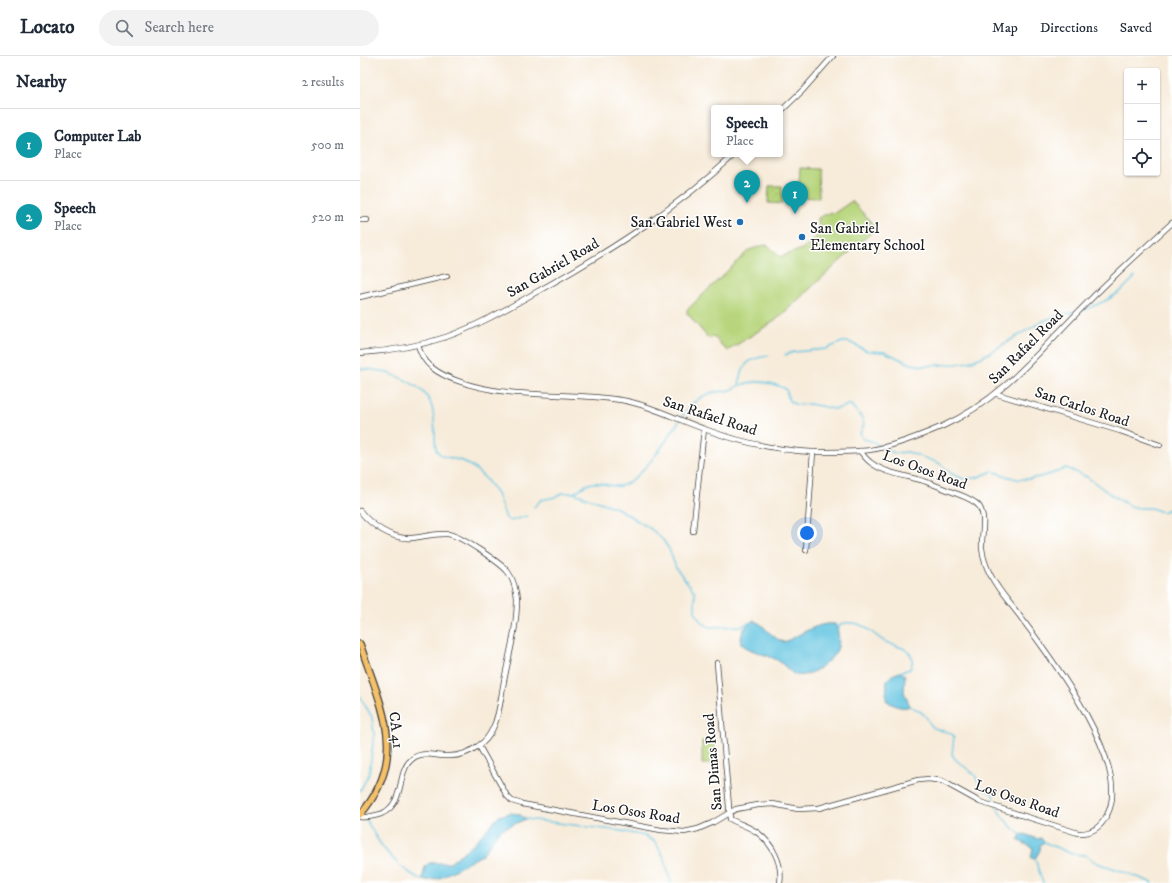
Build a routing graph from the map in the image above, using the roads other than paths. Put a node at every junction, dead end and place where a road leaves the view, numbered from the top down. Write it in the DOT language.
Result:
graph roads {
  1 [pos="833,56"];
  2 [pos="783,109"];
  3 [pos="732,157"];
  4 [pos="360,220"];
  5 [pos="367,220"];
  6 [pos="1172,222"];
  7 [pos="447,276"];
  8 [pos="360,297"];
  9 [pos="418,344"];
  10 [pos="360,353"];
  11 [pos="997,394"];
  12 [pos="704,429"];
  13 [pos="1160,445"];
  14 [pos="860,451"];
  15 [pos="814,452"];
  16 [pos="360,511"];
  17 [pos="693,531"];
  18 [pos="806,550"];
  19 [pos="360,644"];
  20 [pos="717,663"];
  21 [pos="479,746"];
  22 [pos="729,814"];
  23 [pos="360,816"];
  24 [pos="780,883"];
  1 -- 2 [label="street"];
  3 -- 9 [label="street, San Gabriel Road"];
  4 -- 5 [label="street"];
  6 -- 11 [label="street, San Rafael Road"];
  7 -- 8 [label="street"];
  9 -- 10 [label="street, San Gabriel Road"];
  9 -- 12 [label="street, San Rafael Road"];
  11 -- 13 [label="street, San Carlos Road"];
  11 -- 14 [label="street, San Rafael Road"];
  12 -- 15 [label="street, San Rafael Road"];
  12 -- 17 [label="street"];
  14 -- 15 [label="street, San Rafael Road"];
  14 -- 22 [label="street, Los Osos Road"];
  15 -- 18 [label="street"];
  16 -- 21 [label="street"];
  19 -- 23 [label="main road, CA 41 / CA 41"];
  20 -- 22 [label="street, San Dimas Road"];
  21 -- 22 [label="street, Los Osos Road"];
  21 -- 23 [label="street"];
  22 -- 24 [label="street, San Dimas Road"];
}
